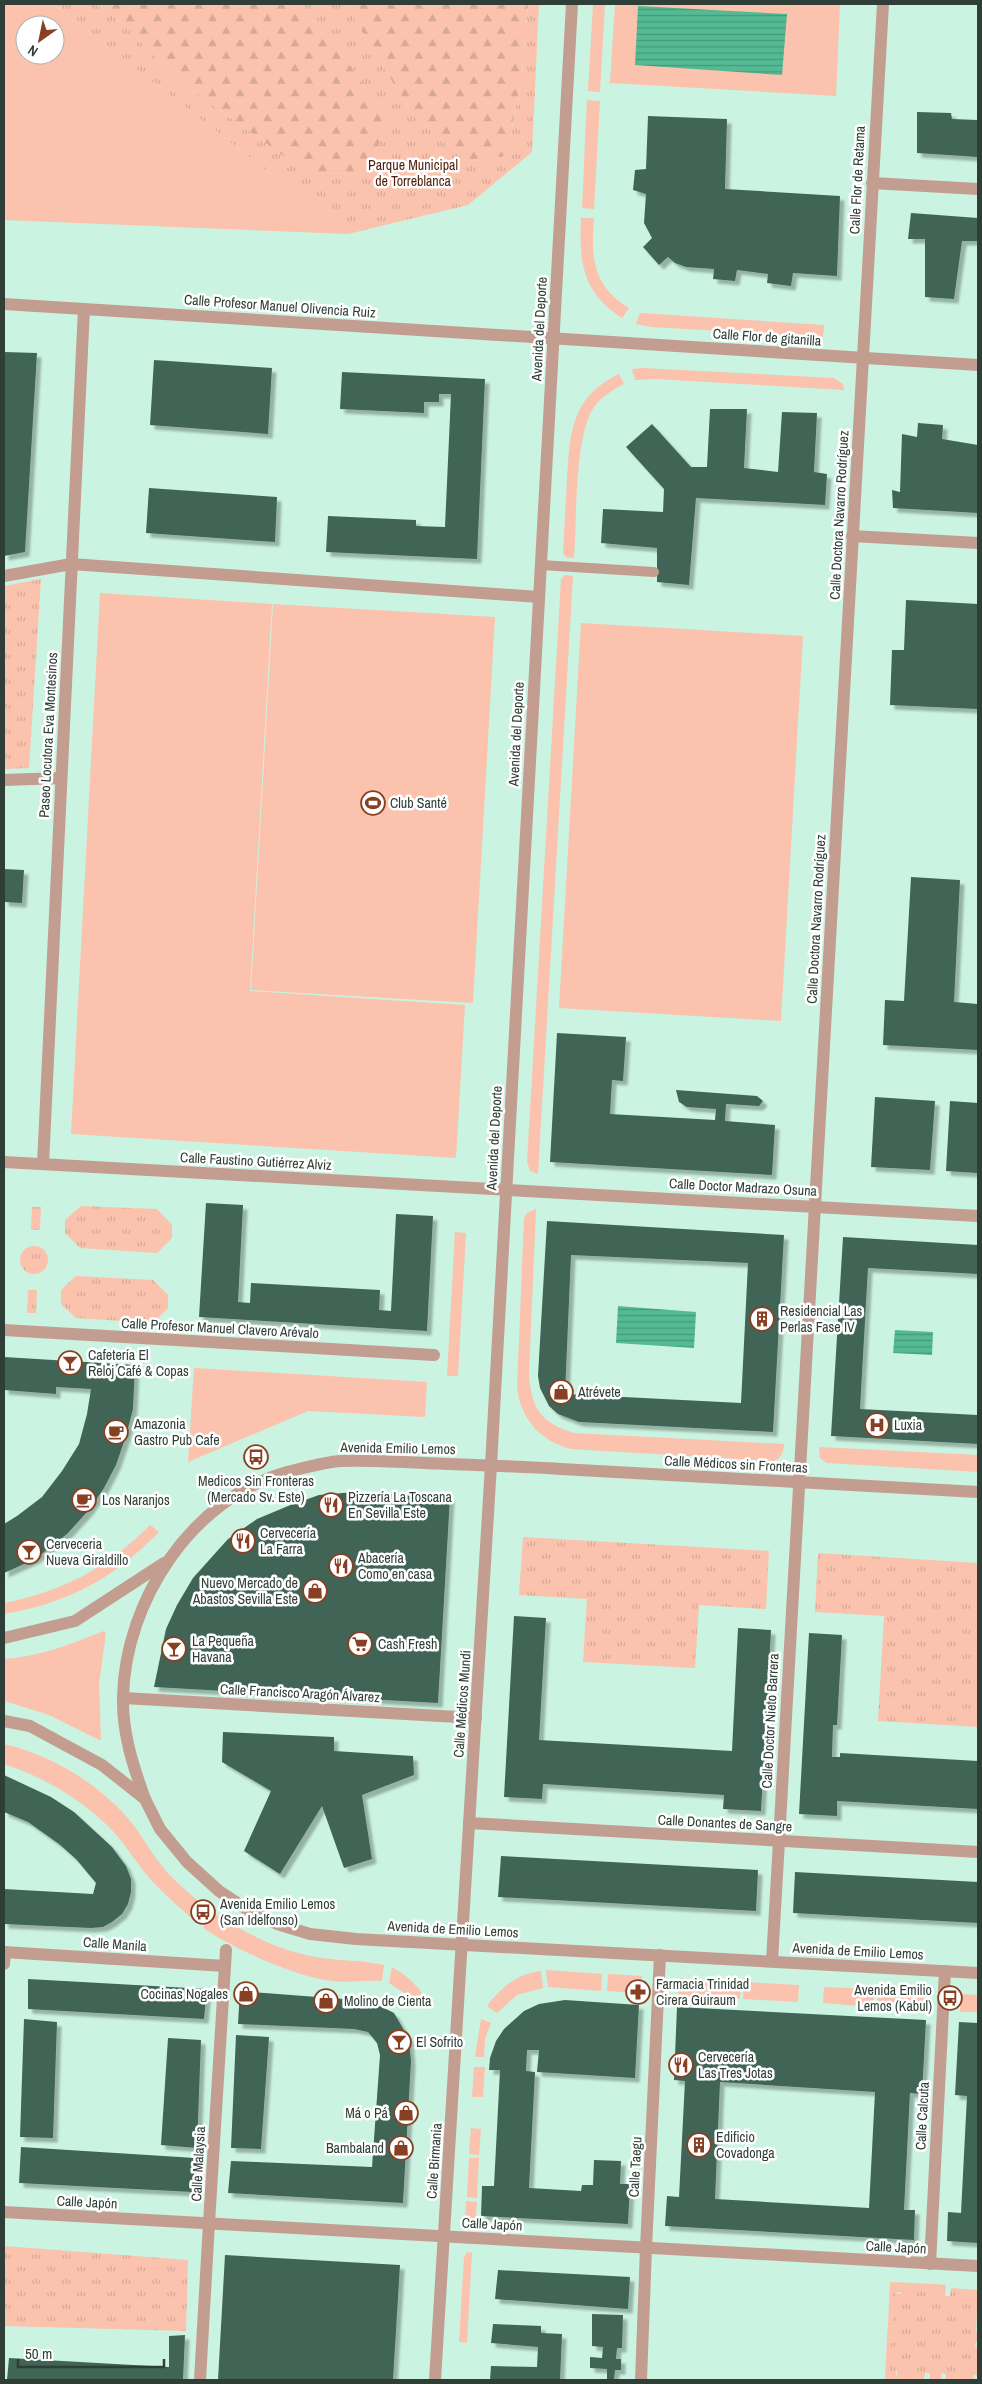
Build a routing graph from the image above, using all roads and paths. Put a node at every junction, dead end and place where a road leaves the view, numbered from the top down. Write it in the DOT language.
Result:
graph roads {
  1 [pos="572,4"];
  2 [pos="883,4"];
  3 [pos="872,183"];
  4 [pos="978,189"];
  5 [pos="4,304"];
  6 [pos="84,309"];
  7 [pos="553,338"];
  8 [pos="862,358"];
  9 [pos="978,365"];
  10 [pos="852,536"];
  11 [pos="978,543"];
  12 [pos="71,564"];
  13 [pos="541,565"];
  14 [pos="654,572"];
  15 [pos="4,576"];
  16 [pos="539,597"];
  17 [pos="61,778"];
  18 [pos="4,780"];
  19 [pos="4,1162"];
  20 [pos="43,1164"];
  21 [pos="506,1190"];
  22 [pos="814,1206"];
  23 [pos="978,1216"];
  24 [pos="4,1330"];
  25 [pos="434,1355"];
  26 [pos="492,1465"];
  27 [pos="798,1482"];
  28 [pos="978,1492"];
  29 [pos="168,1560"];
  30 [pos="4,1638"];
  31 [pos="123,1698"];
  32 [pos="476,1718"];
  33 [pos="4,1721"];
  34 [pos="145,1799"];
  35 [pos="469,1824"];
  36 [pos="778,1841"];
  37 [pos="978,1852"];
  38 [pos="462,1944"];
  39 [pos="226,1950"];
  40 [pos="660,1955"];
  41 [pos="4,1956"];
  42 [pos="772,1961"];
  43 [pos="225,1966"];
  44 [pos="945,1971"];
  45 [pos="978,1973"];
  46 [pos="4,2212"];
  47 [pos="209,2223"];
  48 [pos="444,2237"];
  49 [pos="646,2248"];
  50 [pos="930,2264"];
  51 [pos="978,2266"];
  52 [pos="200,2380"];
  53 [pos="435,2380"];
  54 [pos="641,2380"];
  1 -- 7 [label="street, Avenida del Deporte"];
  2 -- 3 [label="street, Calle Flor de Retama"];
  3 -- 4 [label="street"];
  3 -- 8 [label="street, Calle Flor de Retama"];
  5 -- 6 [label="street, Calle Profesor Manuel Olivencia Ruiz"];
  6 -- 7 [label="street, Calle Profesor Manuel Olivencia Ruiz"];
  6 -- 12 [label="street, Paseo Locutora Eva Montesinos"];
  7 -- 8 [label="street, Calle Flor de gitanilla"];
  7 -- 13 [label="street, Avenida del Deporte"];
  8 -- 9 [label="street, Calle Flor de gitanilla"];
  8 -- 10 [label="street, Calle Doctora Navarro Rodríguez"];
  10 -- 11 [label="street"];
  10 -- 22 [label="street, Calle Doctora Navarro Rodríguez"];
  12 -- 15 [label="street"];
  12 -- 16 [label="street"];
  12 -- 17 [label="street, Paseo Locutora Eva Montesinos"];
  13 -- 14 [label="lane"];
  13 -- 16 [label="street, Avenida del Deporte"];
  16 -- 21 [label="street, Avenida del Deporte"];
  17 -- 18 [label="street"];
  17 -- 20 [label="street, Paseo Locutora Eva Montesinos"];
  19 -- 20 [label="street, Calle Faustino Gutiérrez Alviz"];
  20 -- 21 [label="street, Calle Faustino Gutiérrez Alviz"];
  21 -- 22 [label="street, Calle Doctor Madrazo Osuna"];
  21 -- 26 [label="street, Avenida del Deporte"];
  22 -- 23 [label="street, Calle Doctor Madrazo Osuna"];
  22 -- 27 [label="street, Calle Doctora Navarro Rodríguez"];
  24 -- 25 [label="street, Calle Profesor Manuel Clavero Arévalo"];
  26 -- 27 [label="street, Calle Médicos sin Fronteras"];
  26 -- 29 [label="street, Avenida Emilio Lemos"];
  26 -- 32 [label="street, Calle Médicos Mundi"];
  27 -- 28 [label="street, Calle Médicos sin Fronteras"];
  27 -- 36 [label="street, Calle Doctor Nieto Barrera"];
  29 -- 30 [label="street"];
  29 -- 31 [label="street, Avenida Emilio Lemos"];
  31 -- 32 [label="street, Calle Francisco Aragón Álvarez"];
  31 -- 34 [label="street, Avenida Emilio Lemos"];
  32 -- 35 [label="street, Calle Médicos Mundi"];
  33 -- 34 [label="street, Avenida de Emilio Lemos"];
  34 -- 38 [label="street, Avenida de Emilio Lemos"];
  35 -- 36 [label="street, Calle Donantes de Sangre"];
  35 -- 38 [label="street, Calle Médicos Mundi"];
  36 -- 37 [label="street, Calle Donantes de Sangre"];
  36 -- 42 [label="street, Calle Doctor Nieto Barrera"];
  38 -- 40 [label="street, Avenida de Emilio Lemos"];
  38 -- 48 [label="street, Calle Birmania"];
  39 -- 43 [label="street, Calle Malaysia"];
  40 -- 42 [label="street, Avenida de Emilio Lemos"];
  40 -- 49 [label="street, Calle Taegu"];
  41 -- 43 [label="street, Calle Manila"];
  42 -- 44 [label="street, Avenida de Emilio Lemos"];
  43 -- 47 [label="street, Calle Malaysia"];
  44 -- 45 [label="street, Avenida de Emilio Lemos"];
  44 -- 50 [label="street, Calle Calcuta"];
  46 -- 47 [label="street, Calle Japón"];
  47 -- 48 [label="street, Calle Japón"];
  47 -- 52 [label="street, Calle Malaysia"];
  48 -- 49 [label="street, Calle Japón"];
  48 -- 53 [label="street, Calle Birmania"];
  49 -- 50 [label="street, Calle Japón"];
  49 -- 54 [label="street, Calle Taegu"];
  50 -- 51 [label="street, Calle Japón"];
}
